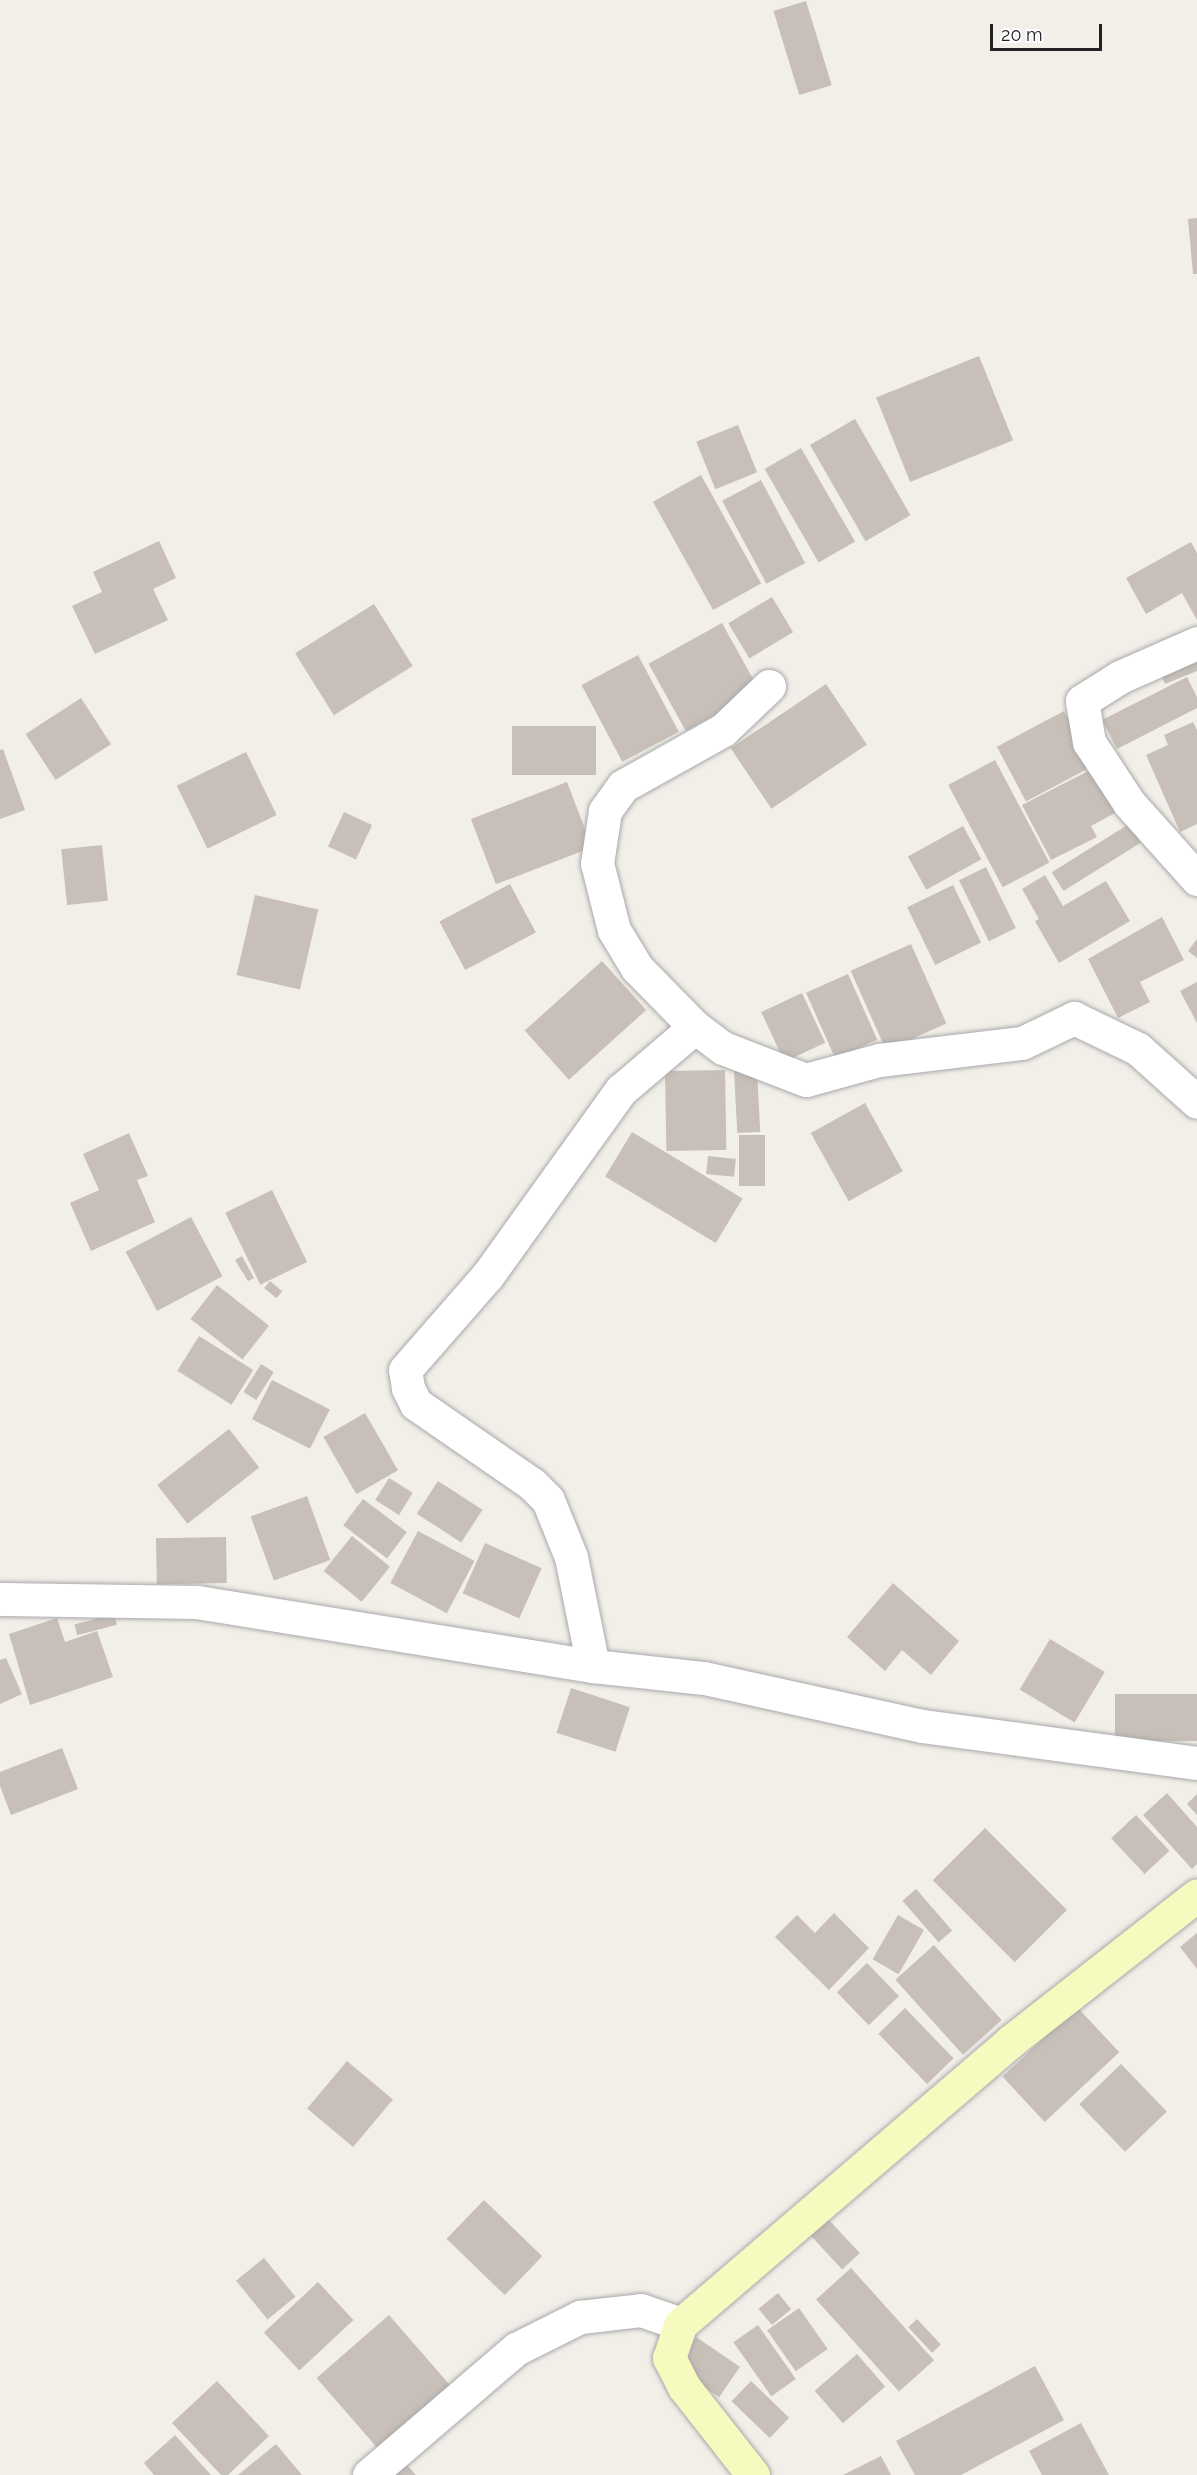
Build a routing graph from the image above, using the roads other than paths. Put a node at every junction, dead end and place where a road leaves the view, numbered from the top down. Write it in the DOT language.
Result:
graph roads {
  1 [pos="1197,643"];
  2 [pos="769,686"];
  3 [pos="1197,879"];
  4 [pos="695,1027"];
  5 [pos="1197,1102"];
  6 [pos="0,1599"];
  7 [pos="594,1666"];
  8 [pos="1197,1763"];
  9 [pos="1197,1895"];
  10 [pos="681,2324"];
  11 [pos="369,2475"];
  12 [pos="753,2475"];
  1 -- 3 [label="street"];
  2 -- 4 [label="street"];
  4 -- 5 [label="street"];
  4 -- 7 [label="street"];
  6 -- 7 [label="street"];
  7 -- 8 [label="street"];
  9 -- 10 [label="street"];
  10 -- 11 [label="street"];
  10 -- 12 [label="street"];
}
